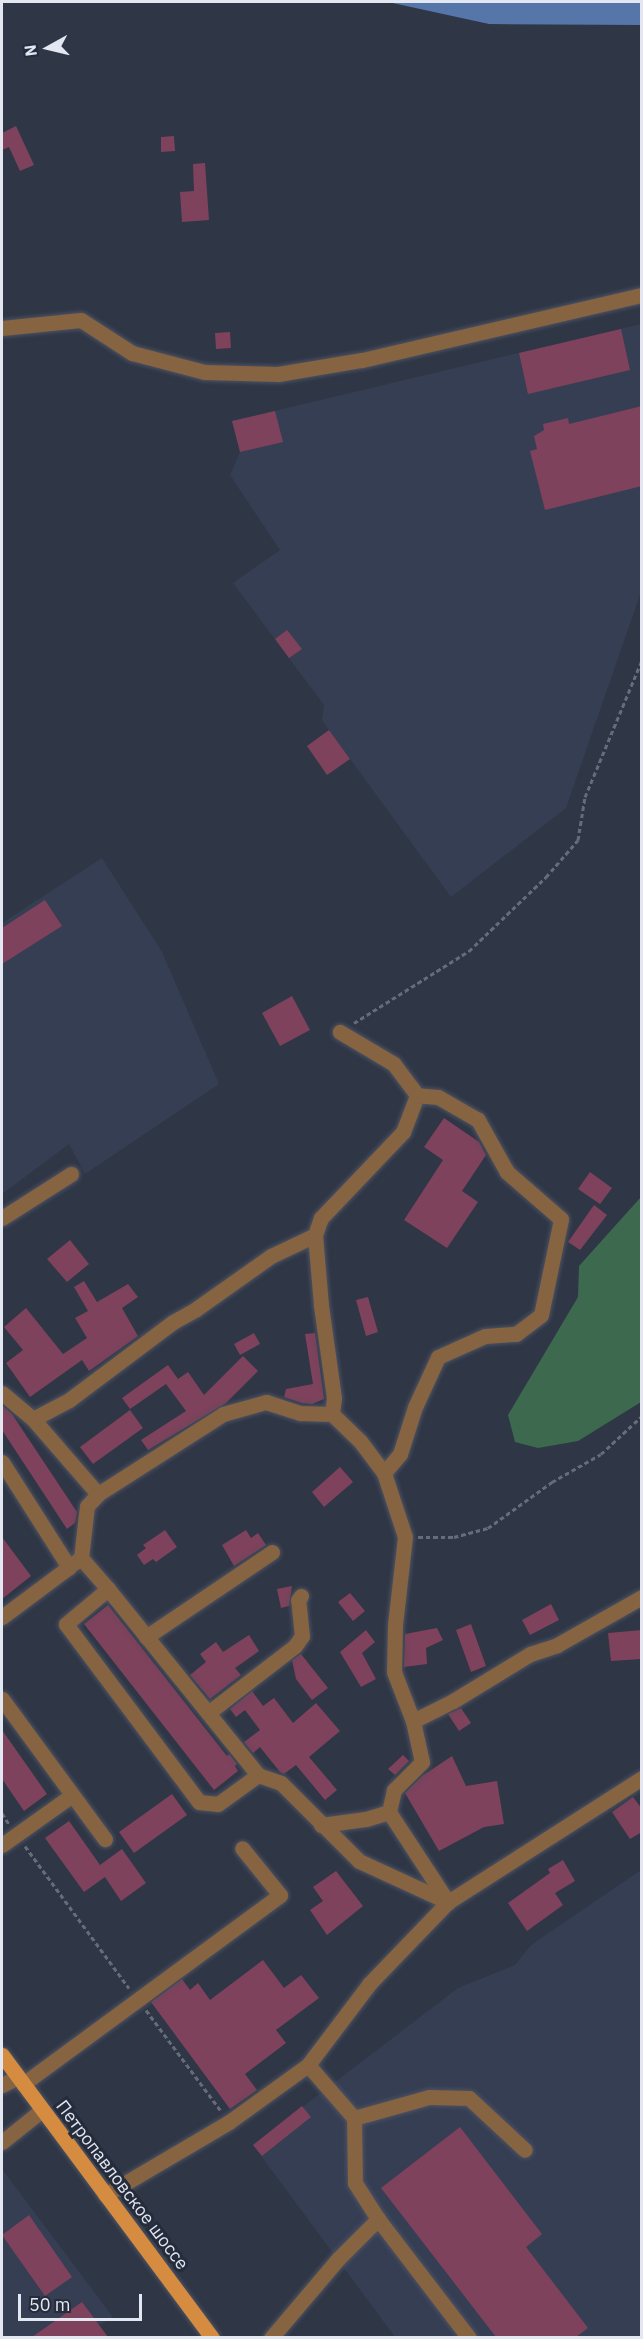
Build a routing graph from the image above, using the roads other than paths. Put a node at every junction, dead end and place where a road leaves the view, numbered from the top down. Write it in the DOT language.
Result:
graph roads {
  1 [pos="642,295"];
  2 [pos="2,328"];
  3 [pos="340,1032"];
  4 [pos="417,1095"];
  5 [pos="71,1174"];
  6 [pos="2,1218"];
  7 [pos="315,1235"];
  8 [pos="2,1393"];
  9 [pos="332,1414"];
  10 [pos="33,1419"];
  11 [pos="2,1462"];
  12 [pos="384,1473"];
  13 [pos="98,1494"];
  14 [pos="272,1552"];
  15 [pos="75,1562"];
  16 [pos="108,1589"];
  17 [pos="301,1596"];
  18 [pos="642,1597"];
  19 [pos="2,1617"];
  20 [pos="146,1637"];
  21 [pos="2,1699"];
  22 [pos="208,1713"];
  23 [pos="413,1721"];
  24 [pos="258,1775"];
  25 [pos="642,1778"];
  26 [pos="72,1795"];
  27 [pos="389,1812"];
  28 [pos="321,1826"];
  29 [pos="105,1839"];
  30 [pos="2,1845"];
  31 [pos="242,1848"];
  32 [pos="448,1902"];
  33 [pos="2,2055"];
  34 [pos="308,2065"];
  35 [pos="21,2081"];
  36 [pos="2,2085"];
  37 [pos="42,2110"];
  38 [pos="354,2118"];
  39 [pos="2,2142"];
  40 [pos="525,2150"];
  41 [pos="105,2194"];
  42 [pos="378,2219"];
  43 [pos="212,2337"];
  44 [pos="271,2337"];
  45 [pos="469,2337"];
  1 -- 2 [label="street"];
  3 -- 4 [label="street"];
  4 -- 7 [label="street"];
  4 -- 12 [label="street"];
  5 -- 6 [label="street"];
  7 -- 9 [label="street"];
  7 -- 10 [label="street"];
  8 -- 10 [label="street"];
  9 -- 12 [label="street"];
  9 -- 13 [label="street"];
  10 -- 13 [label="street"];
  11 -- 15 [label="street"];
  12 -- 23 [label="street"];
  13 -- 15 [label="street"];
  14 -- 20 [label="street"];
  15 -- 16 [label="street"];
  15 -- 19 [label="street"];
  16 -- 20 [label="street"];
  16 -- 24 [label="street"];
  17 -- 22 [label="street"];
  18 -- 23 [label="street"];
  20 -- 22 [label="street"];
  21 -- 26 [label="street"];
  22 -- 24 [label="street"];
  23 -- 27 [label="street"];
  24 -- 28 [label="street"];
  25 -- 32 [label="street"];
  26 -- 29 [label="street"];
  26 -- 30 [label="street"];
  27 -- 28 [label="street"];
  27 -- 32 [label="street"];
  28 -- 32 [label="street"];
  31 -- 35 [label="street"];
  32 -- 34 [label="street"];
  33 -- 35 [label="main road, Петропавловское шоссе"];
  34 -- 38 [label="street"];
  34 -- 41 [label="street"];
  35 -- 36 [label="street"];
  35 -- 37 [label="main road, Петропавловское шоссе"];
  37 -- 39 [label="street"];
  37 -- 41 [label="main road, Петропавловское шоссе"];
  38 -- 40 [label="street"];
  38 -- 42 [label="street"];
  41 -- 43 [label="main road, Петропавловское шоссе"];
  42 -- 44 [label="street"];
  42 -- 45 [label="street"];
}
